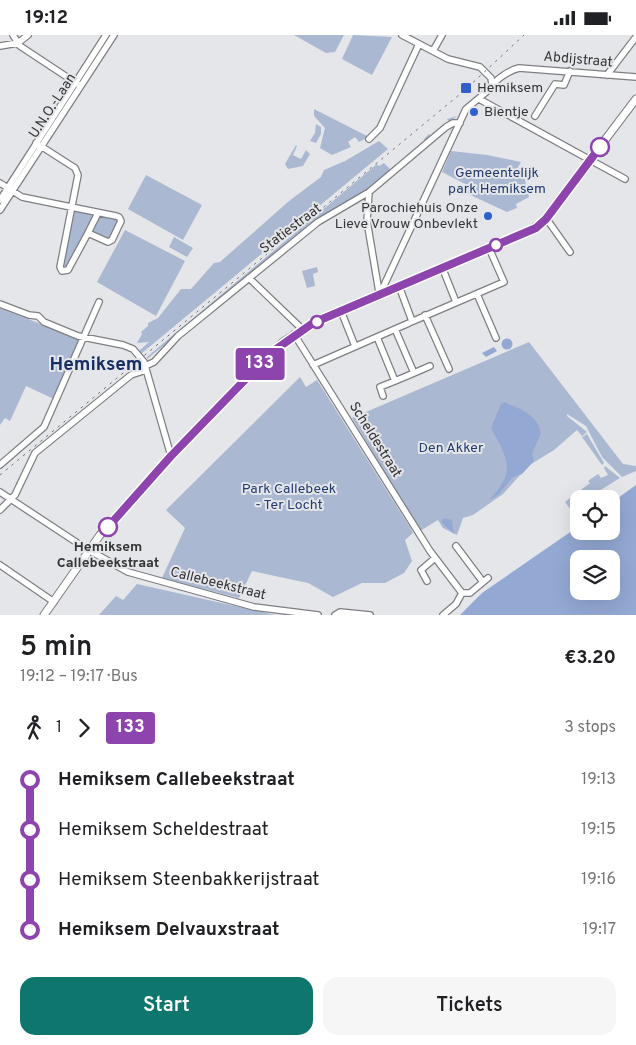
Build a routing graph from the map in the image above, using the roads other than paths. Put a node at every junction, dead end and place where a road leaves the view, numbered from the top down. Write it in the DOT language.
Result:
graph roads {
  1 [pos="13,35"];
  2 [pos="28,35"];
  3 [pos="106,35"];
  4 [pos="114,35"];
  5 [pos="402,35"];
  6 [pos="442,35"];
  7 [pos="636,37"];
  8 [pos="18,43"];
  9 [pos="419,44"];
  10 [pos="0,46"];
  11 [pos="433,51"];
  12 [pos="570,71"];
  13 [pos="607,75"];
  14 [pos="636,77"];
  15 [pos="78,84"];
  16 [pos="492,84"];
  17 [pos="479,99"];
  18 [pos="636,99"];
  19 [pos="535,116"];
  20 [pos="460,123"];
  21 [pos="369,139"];
  22 [pos="39,145"];
  23 [pos="590,160"];
  24 [pos="625,179"];
  25 [pos="0,183"];
  26 [pos="10,189"];
  27 [pos="369,192"];
  28 [pos="0,200"];
  29 [pos="72,207"];
  30 [pos="0,211"];
  31 [pos="98,213"];
  32 [pos="546,219"];
  33 [pos="88,233"];
  34 [pos="489,248"];
  35 [pos="570,252"];
  36 [pos="442,267"];
  37 [pos="249,278"];
  38 [pos="399,287"];
  39 [pos="380,294"];
  40 [pos="477,294"];
  41 [pos="99,302"];
  42 [pos="456,302"];
  43 [pos="0,304"];
  44 [pos="341,311"];
  45 [pos="425,315"];
  46 [pos="411,322"];
  47 [pos="302,329"];
  48 [pos="395,329"];
  49 [pos="294,334"];
  50 [pos="82,337"];
  51 [pos="377,337"];
  52 [pos="496,338"];
  53 [pos="355,346"];
  54 [pos="313,365"];
  55 [pos="430,366"];
  56 [pos="146,368"];
  57 [pos="448,369"];
  58 [pos="414,373"];
  59 [pos="395,381"];
  60 [pos="383,396"];
  61 [pos="171,456"];
  62 [pos="0,465"];
  63 [pos="0,491"];
  64 [pos="12,500"];
  65 [pos="0,510"];
  66 [pos="456,545"];
  67 [pos="89,550"];
  68 [pos="435,558"];
  69 [pos="0,565"];
  70 [pos="428,581"];
  71 [pos="462,593"];
  72 [pos="54,602"];
  73 [pos="44,615"];
  74 [pos="318,615"];
  75 [pos="334,615"];
  76 [pos="370,615"];
  77 [pos="443,615"];
  1 -- 8 [label="street"];
  2 -- 8 [label="street"];
  3 -- 15 [label="street, U.N.O.-Laan"];
  4 -- 15 [label="street, U.N.O.-Laan"];
  5 -- 9 [label="street"];
  6 -- 11 [label="street"];
  7 -- 13 [label="street"];
  8 -- 10 [label="street"];
  8 -- 15 [label="street"];
  9 -- 11 [label="street"];
  9 -- 21 [label="street"];
  11 -- 16 [label="street"];
  12 -- 13 [label="street, Abdijstraat"];
  12 -- 16 [label="street, Abdijstraat"];
  12 -- 19 [label="street"];
  13 -- 14 [label="street, Abdijstraat"];
  15 -- 22 [label="street, U.N.O.-Laan"];
  16 -- 17 [label="street"];
  17 -- 20 [label="street"];
  17 -- 23 [label="street"];
  18 -- 23 [label="main road"];
  20 -- 27 [label="street, Statiestraat"];
  20 -- 39 [label="street"];
  22 -- 26 [label="street, U.N.O.-Laan"];
  22 -- 29 [label="street"];
  23 -- 24 [label="street"];
  23 -- 32 [label="main road"];
  25 -- 26 [label="street"];
  26 -- 28 [label="street, U.N.O.-Laan"];
  26 -- 29 [label="street"];
  26 -- 30 [label="street, U.N.O.-Laan"];
  27 -- 37 [label="street, Statiestraat"];
  27 -- 39 [label="street"];
  29 -- 31 [label="street"];
  29 -- 33 [label="street"];
  31 -- 33 [label="street"];
  31 -- 33 [label="street"];
  32 -- 34 [label="main road"];
  32 -- 35 [label="street"];
  34 -- 36 [label="main road"];
  34 -- 40 [label="street"];
  36 -- 38 [label="main road"];
  36 -- 42 [label="street"];
  37 -- 47 [label="street"];
  37 -- 56 [label="street, Statiestraat"];
  38 -- 39 [label="main road"];
  38 -- 46 [label="street"];
  39 -- 44 [label="main road"];
  40 -- 42 [label="street"];
  40 -- 52 [label="street"];
  41 -- 50 [label="street"];
  42 -- 45 [label="street"];
  43 -- 50 [label="street"];
  44 -- 47 [label="main road"];
  44 -- 53 [label="street"];
  45 -- 46 [label="street"];
  45 -- 57 [label="street"];
  46 -- 48 [label="street"];
  47 -- 49 [label="main road"];
  48 -- 51 [label="street"];
  48 -- 58 [label="street"];
  49 -- 54 [label="street, Scheldestraat"];
  49 -- 61 [label="main road"];
  50 -- 56 [label="street"];
  50 -- 62 [label="street"];
  51 -- 53 [label="street"];
  51 -- 59 [label="street"];
  53 -- 54 [label="street"];
  54 -- 68 [label="street, Scheldestraat"];
  55 -- 58 [label="street"];
  56 -- 61 [label="street"];
  56 -- 64 [label="street, Statiestraat"];
  58 -- 59 [label="street"];
  59 -- 60 [label="street"];
  61 -- 67 [label="main road"];
  63 -- 64 [label="street, Callebeekstraat"];
  64 -- 65 [label="street"];
  64 -- 67 [label="street, Callebeekstraat"];
  66 -- 71 [label="street"];
  67 -- 72 [label="main road"];
  67 -- 74 [label="street, Callebeekstraat"];
  68 -- 70 [label="street"];
  68 -- 71 [label="street, Scheldestraat"];
  69 -- 72 [label="street"];
  71 -- 77 [label="street"];
  72 -- 73 [label="main road"];
  75 -- 76 [label="street"];
}
